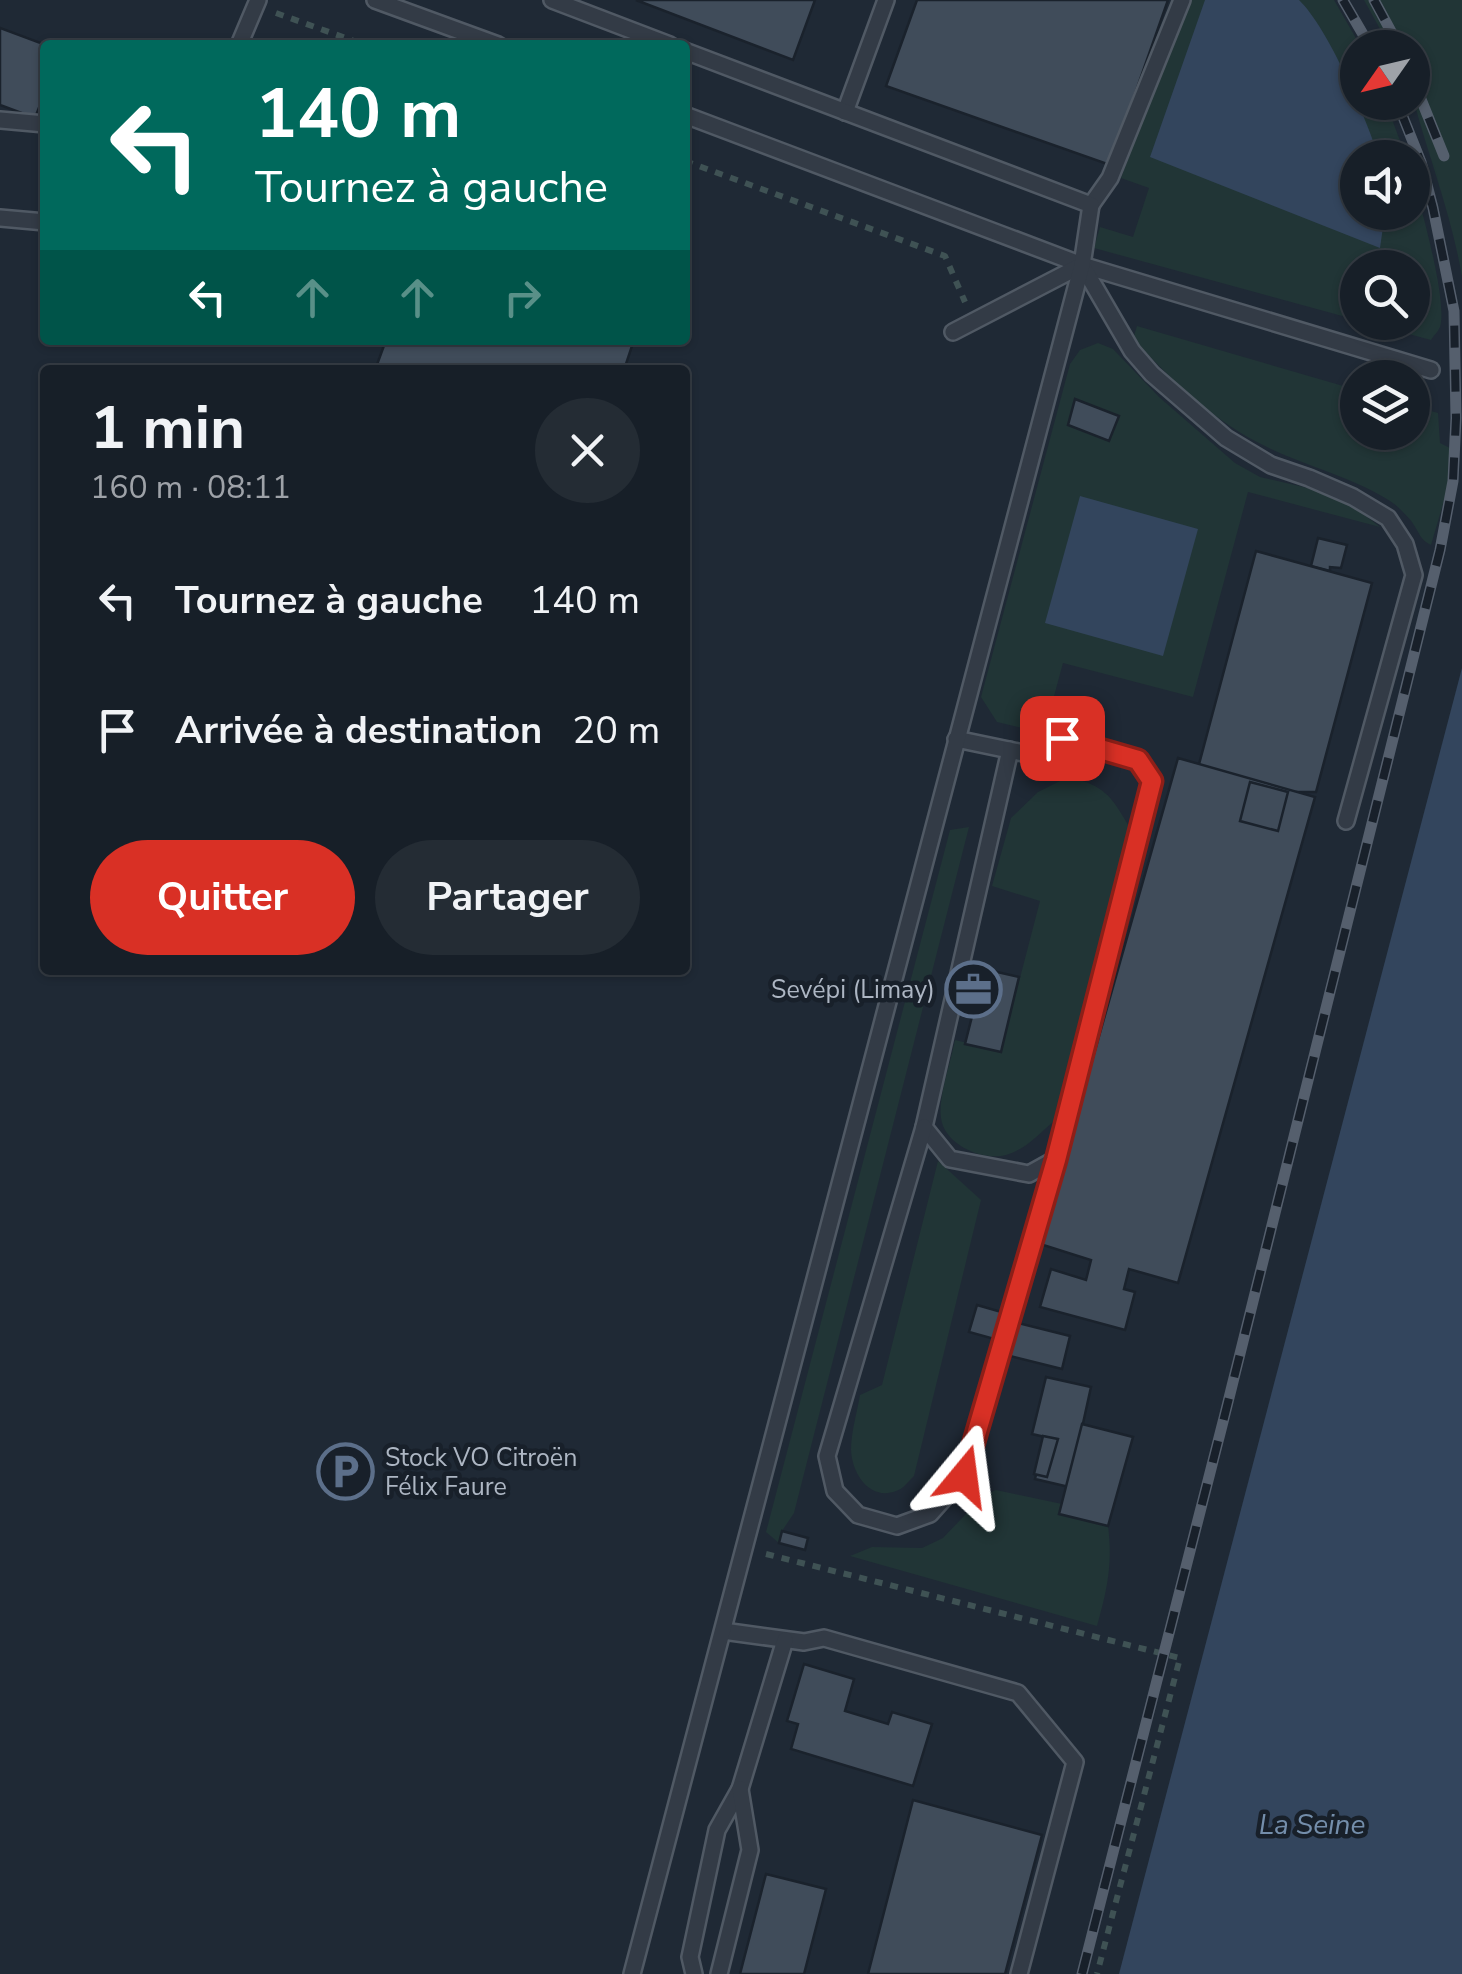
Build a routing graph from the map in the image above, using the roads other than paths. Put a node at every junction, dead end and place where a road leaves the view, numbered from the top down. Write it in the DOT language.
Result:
graph roads {
  1 [pos="375,0"];
  2 [pos="552,0"];
  3 [pos="886,0"];
  4 [pos="1182,0"];
  5 [pos="257,2"];
  6 [pos="242,40"];
  7 [pos="484,40"];
  8 [pos="657,40"];
  9 [pos="690,52"];
  10 [pos="845,112"];
  11 [pos="690,117"];
  12 [pos="0,120"];
  13 [pos="40,124"];
  14 [pos="1092,205"];
  15 [pos="0,218"];
  16 [pos="40,222"];
  17 [pos="1082,265"];
  18 [pos="953,332"];
  19 [pos="1431,370"];
  20 [pos="956,739"];
  21 [pos="1010,750"];
  22 [pos="1346,821"];
  23 [pos="924,1127"];
  24 [pos="1056,1160"];
  25 [pos="723,1631"];
  26 [pos="785,1640"];
  27 [pos="740,1789"];
  28 [pos="632,1974"];
  29 [pos="694,1974"];
  30 [pos="718,1974"];
  31 [pos="1019,1974"];
  1 -- 7 [label="lane"];
  2 -- 8 [label="lane"];
  3 -- 10 [label="lane"];
  4 -- 14 [label="lane"];
  5 -- 6 [label="lane"];
  9 -- 10 [label="lane"];
  10 -- 14 [label="lane"];
  11 -- 17 [label="lane"];
  12 -- 13 [label="lane"];
  14 -- 17 [label="lane"];
  15 -- 16 [label="lane"];
  17 -- 18 [label="lane"];
  17 -- 19 [label="lane"];
  17 -- 20 [label="lane"];
  17 -- 22 [label="lane"];
  20 -- 21 [label="lane"];
  20 -- 25 [label="lane"];
  21 -- 23 [label="lane"];
  21 -- 24 [label="lane"];
  23 -- 24 [label="lane"];
  23 -- 24 [label="lane"];
  25 -- 26 [label="lane"];
  25 -- 28 [label="lane"];
  26 -- 27 [label="lane"];
  26 -- 31 [label="lane"];
  27 -- 29 [label="lane"];
  27 -- 30 [label="lane"];
}
